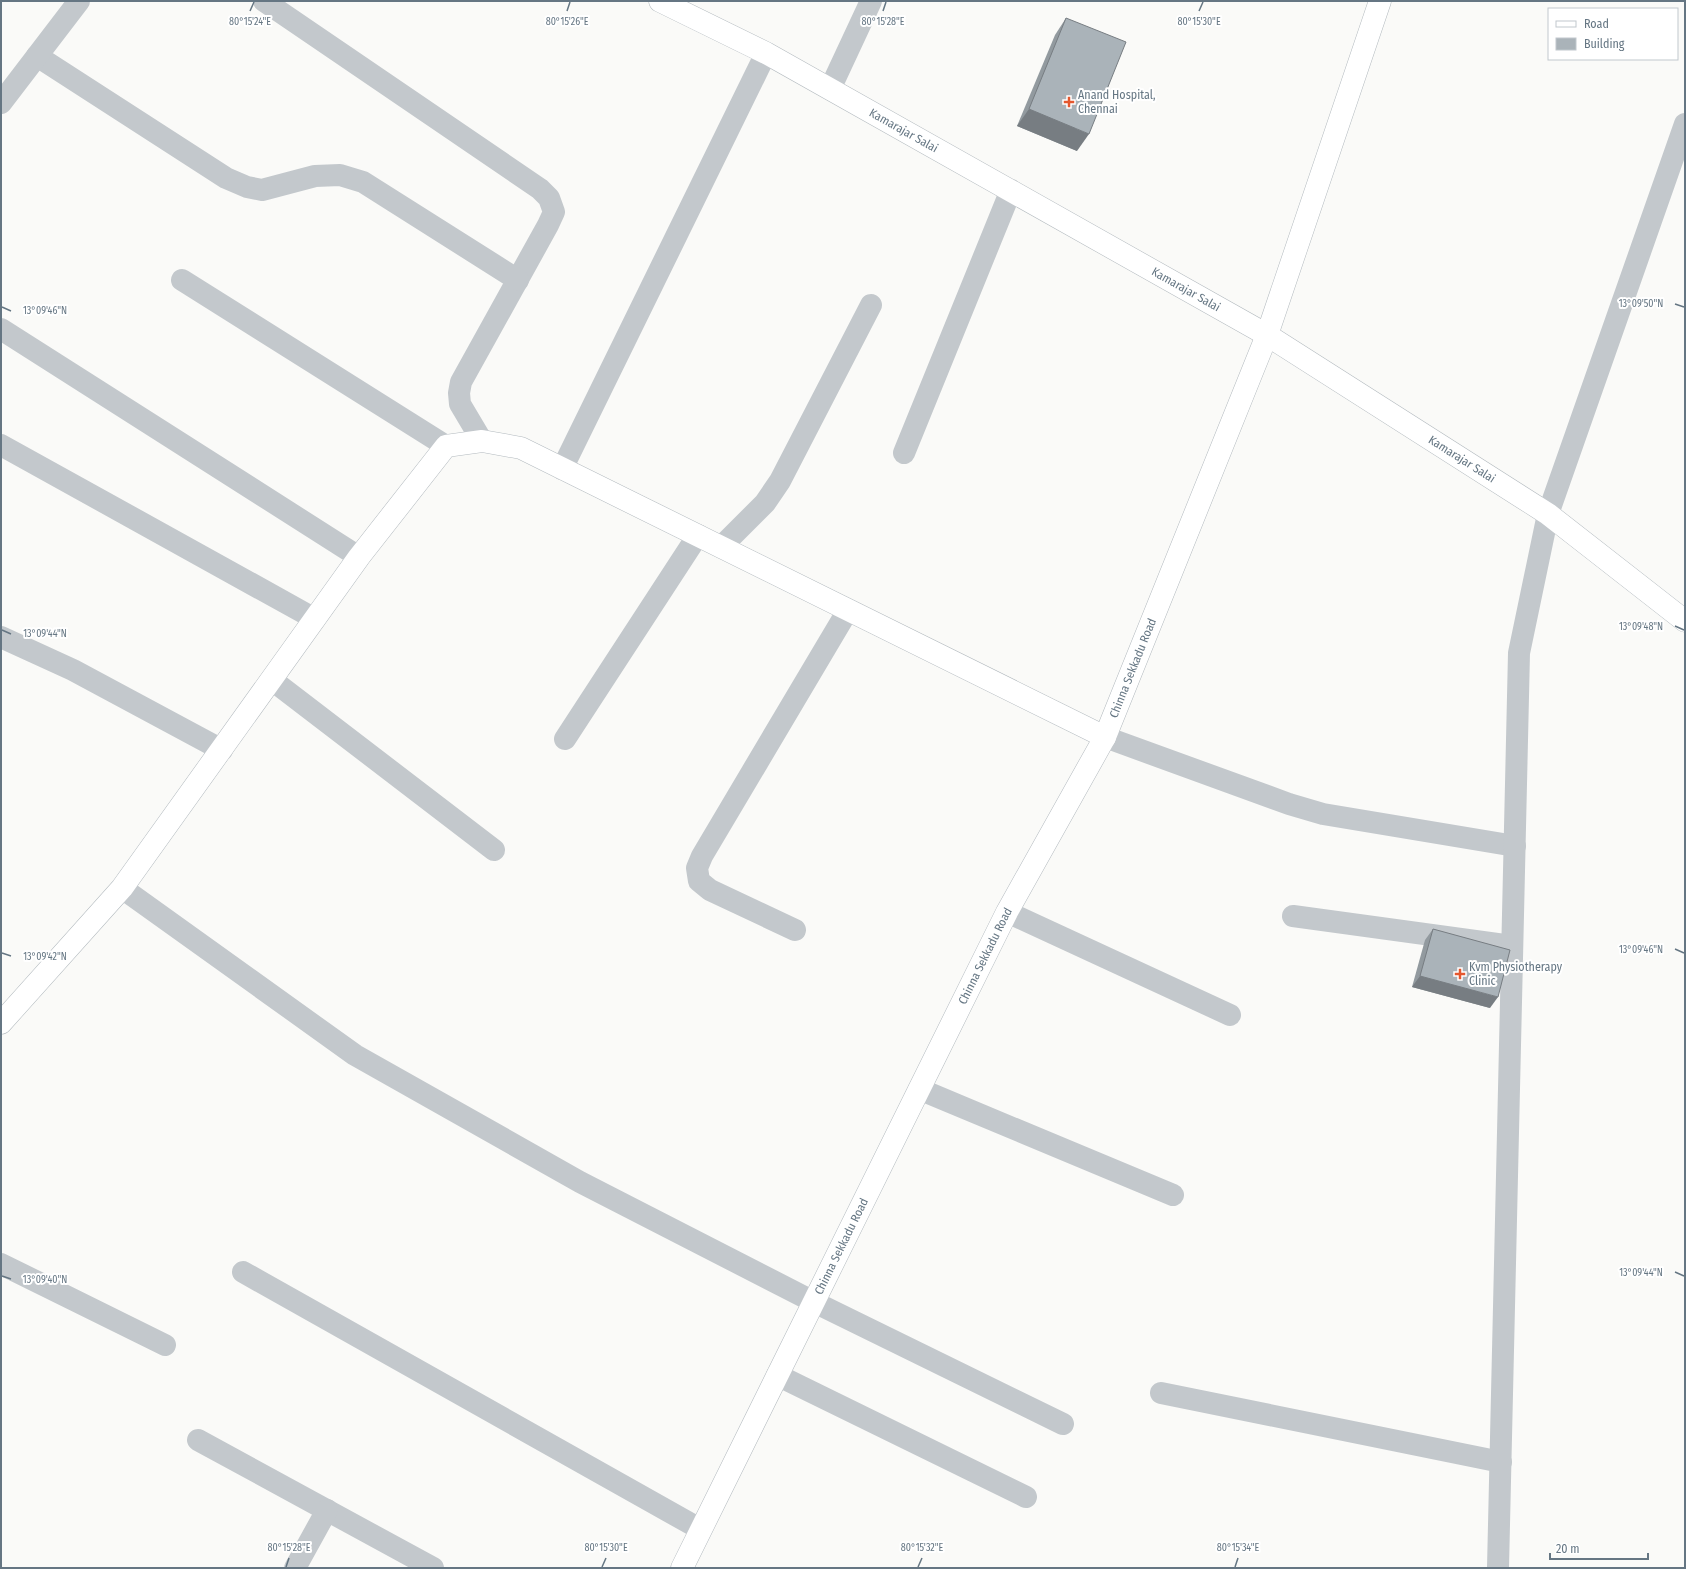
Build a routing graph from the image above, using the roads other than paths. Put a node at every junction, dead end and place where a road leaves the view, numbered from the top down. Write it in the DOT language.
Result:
graph roads {
  1 [pos="79,1"];
  2 [pos="264,1"];
  3 [pos="660,1"];
  4 [pos="871,1"];
  5 [pos="1380,1"];
  6 [pos="766,53"];
  7 [pos="37,56"];
  8 [pos="830,89"];
  9 [pos="1,103"];
  10 [pos="1685,124"];
  11 [pos="1011,190"];
  12 [pos="182,280"];
  13 [pos="518,280"];
  14 [pos="871,305"];
  15 [pos="1,329"];
  16 [pos="1267,335"];
  17 [pos="482,441"];
  18 [pos="1,445"];
  19 [pos="446,446"];
  20 [pos="904,453"];
  21 [pos="562,469"];
  22 [pos="1548,514"];
  23 [pos="698,535"];
  24 [pos="721,547"];
  25 [pos="359,557"];
  26 [pos="848,610"];
  27 [pos="315,619"];
  28 [pos="1685,621"];
  29 [pos="1,637"];
  30 [pos="272,680"];
  31 [pos="1105,737"];
  32 [pos="565,739"];
  33 [pos="222,750"];
  34 [pos="1515,846"];
  35 [pos="494,850"];
  36 [pos="122,888"];
  37 [pos="1007,912"];
  38 [pos="1293,916"];
  39 [pos="794,930"];
  40 [pos="1512,946"];
  41 [pos="1230,1015"];
  42 [pos="1,1023"];
  43 [pos="919,1089"];
  44 [pos="1173,1195"];
  45 [pos="1,1264"];
  46 [pos="243,1272"];
  47 [pos="814,1302"];
  48 [pos="165,1345"];
  49 [pos="777,1375"];
  50 [pos="1161,1393"];
  51 [pos="1063,1424"];
  52 [pos="198,1440"];
  53 [pos="1500,1462"];
  54 [pos="1026,1497"];
  55 [pos="326,1510"];
  56 [pos="700,1529"];
  57 [pos="296,1568"];
  58 [pos="433,1568"];
  59 [pos="682,1568"];
  60 [pos="1498,1568"];
  1 -- 7 [label="street"];
  2 -- 13 [label="street"];
  3 -- 6 [label="street, Kamarajar Salai"];
  4 -- 8 [label="street"];
  5 -- 16 [label="street, Chinna Sekkadu Road"];
  6 -- 8 [label="street, Kamarajar Salai"];
  6 -- 21 [label="street"];
  7 -- 9 [label="street"];
  7 -- 13 [label="street"];
  8 -- 11 [label="street, Kamarajar Salai"];
  10 -- 22 [label="street"];
  11 -- 16 [label="street, Kamarajar Salai"];
  11 -- 20 [label="street"];
  12 -- 19 [label="street"];
  13 -- 17 [label="street"];
  14 -- 24 [label="street"];
  15 -- 25 [label="street"];
  16 -- 22 [label="street, Kamarajar Salai"];
  16 -- 31 [label="street, Chinna Sekkadu Road"];
  17 -- 19 [label="street"];
  17 -- 21 [label="street"];
  18 -- 27 [label="street"];
  19 -- 25 [label="street"];
  21 -- 23 [label="street"];
  22 -- 28 [label="street, Kamarajar Salai"];
  22 -- 34 [label="street"];
  23 -- 24 [label="street"];
  23 -- 32 [label="street"];
  24 -- 26 [label="street"];
  25 -- 27 [label="street"];
  26 -- 31 [label="street"];
  26 -- 39 [label="street"];
  27 -- 30 [label="street"];
  29 -- 33 [label="street"];
  30 -- 33 [label="street"];
  30 -- 35 [label="street"];
  31 -- 34 [label="street"];
  31 -- 37 [label="street, Chinna Sekkadu Road"];
  33 -- 36 [label="street"];
  34 -- 40 [label="street"];
  36 -- 42 [label="street"];
  36 -- 47 [label="street"];
  37 -- 41 [label="street"];
  37 -- 43 [label="street, Chinna Sekkadu Road"];
  38 -- 40 [label="street"];
  40 -- 53 [label="street"];
  43 -- 44 [label="street"];
  43 -- 47 [label="street, Chinna Sekkadu Road"];
  45 -- 48 [label="street"];
  46 -- 56 [label="street"];
  47 -- 49 [label="street, Chinna Sekkadu Road"];
  47 -- 51 [label="street"];
  49 -- 54 [label="street"];
  49 -- 56 [label="street, Chinna Sekkadu Road"];
  50 -- 53 [label="street"];
  52 -- 55 [label="street"];
  53 -- 60 [label="street"];
  55 -- 57 [label="street"];
  55 -- 58 [label="street"];
  56 -- 59 [label="street, Chinna Sekkadu Road"];
}
